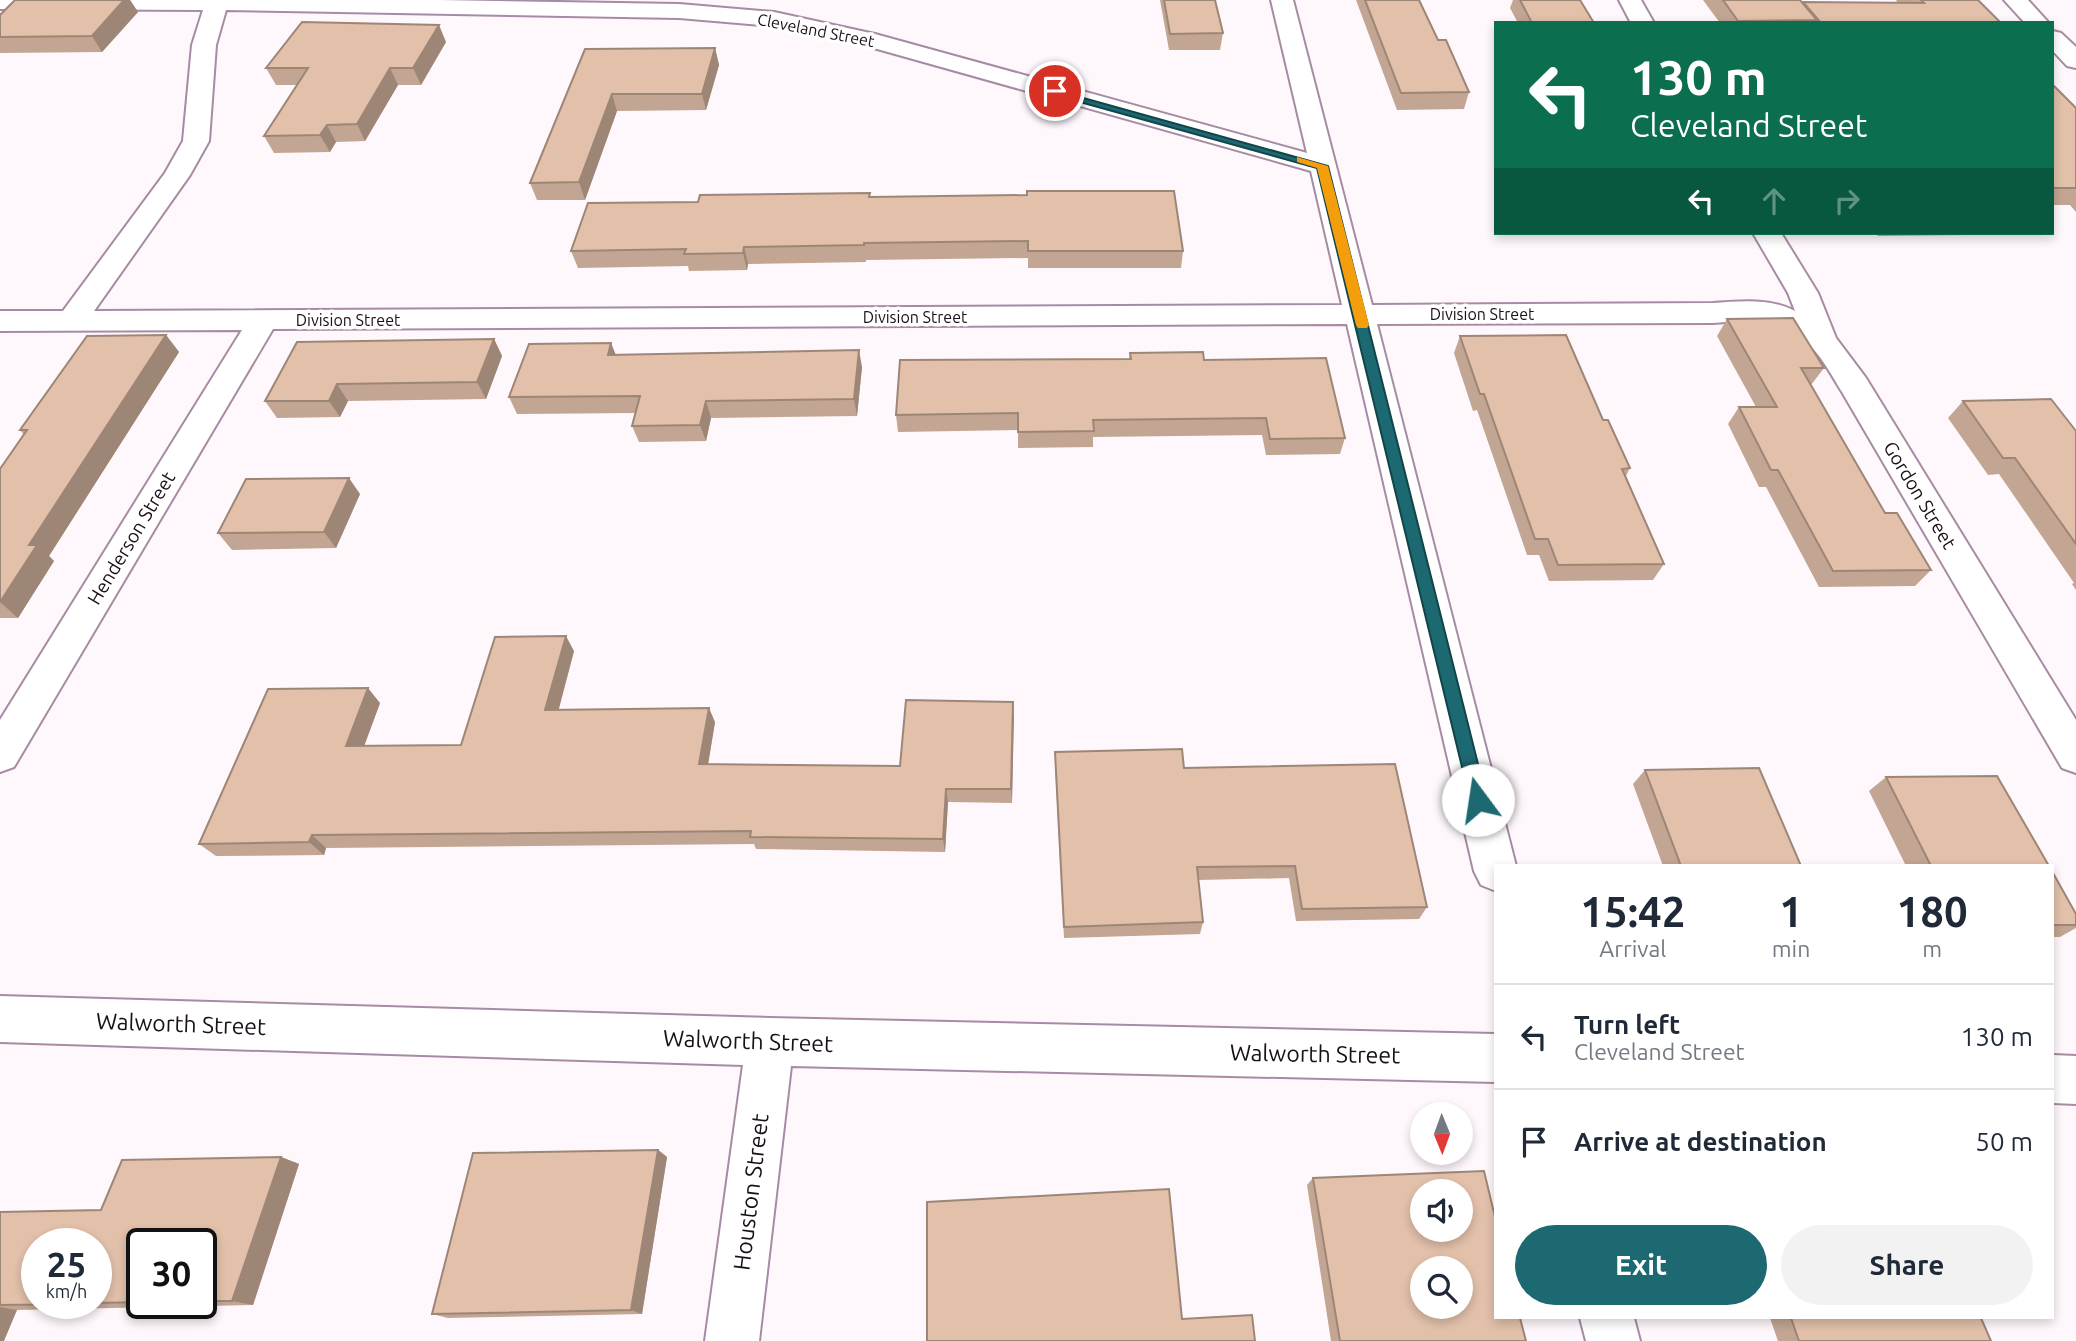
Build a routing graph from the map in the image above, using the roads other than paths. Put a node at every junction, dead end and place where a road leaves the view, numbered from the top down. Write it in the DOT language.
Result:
graph roads {
  1 [pos="1282,0"];
  2 [pos="1630,0"];
  3 [pos="2015,0"];
  4 [pos="216,1"];
  5 [pos="0,2"];
  6 [pos="1642,21"];
  7 [pos="2036,21"];
  8 [pos="2054,39"];
  9 [pos="2076,61"];
  10 [pos="2054,62"];
  11 [pos="1322,166"];
  12 [pos="1768,235"];
  13 [pos="1360,315"];
  14 [pos="72,320"];
  15 [pos="263,320"];
  16 [pos="0,321"];
  17 [pos="1822,340"];
  18 [pos="0,755"];
  19 [pos="2076,756"];
  20 [pos="1494,864"];
  21 [pos="0,1019"];
  22 [pos="770,1042"];
  23 [pos="1494,1058"];
  24 [pos="2054,1079"];
  25 [pos="2076,1080"];
  26 [pos="1607,1319"];
  27 [pos="732,1341"];
  28 [pos="1613,1341"];
  1 -- 11 [label="street"];
  2 -- 6 [label="street"];
  3 -- 7 [label="street"];
  4 -- 5 [label="street, Cleveland Street"];
  4 -- 11 [label="street, Cleveland Street"];
  4 -- 14 [label="street"];
  8 -- 9 [label="street"];
  9 -- 10 [label="street"];
  11 -- 13 [label="street"];
  12 -- 17 [label="street, Gordon Street"];
  13 -- 15 [label="street, Division Street"];
  13 -- 17 [label="street, Division Street"];
  13 -- 20 [label="street"];
  14 -- 15 [label="street, Division Street"];
  14 -- 16 [label="street, Division Street"];
  15 -- 18 [label="street, Henderson Street"];
  17 -- 19 [label="street, Gordon Street"];
  21 -- 22 [label="street, Walworth Street"];
  22 -- 23 [label="street, Walworth Street"];
  22 -- 27 [label="street, Houston Street"];
  24 -- 25 [label="street"];
  26 -- 28 [label="street"];
}
